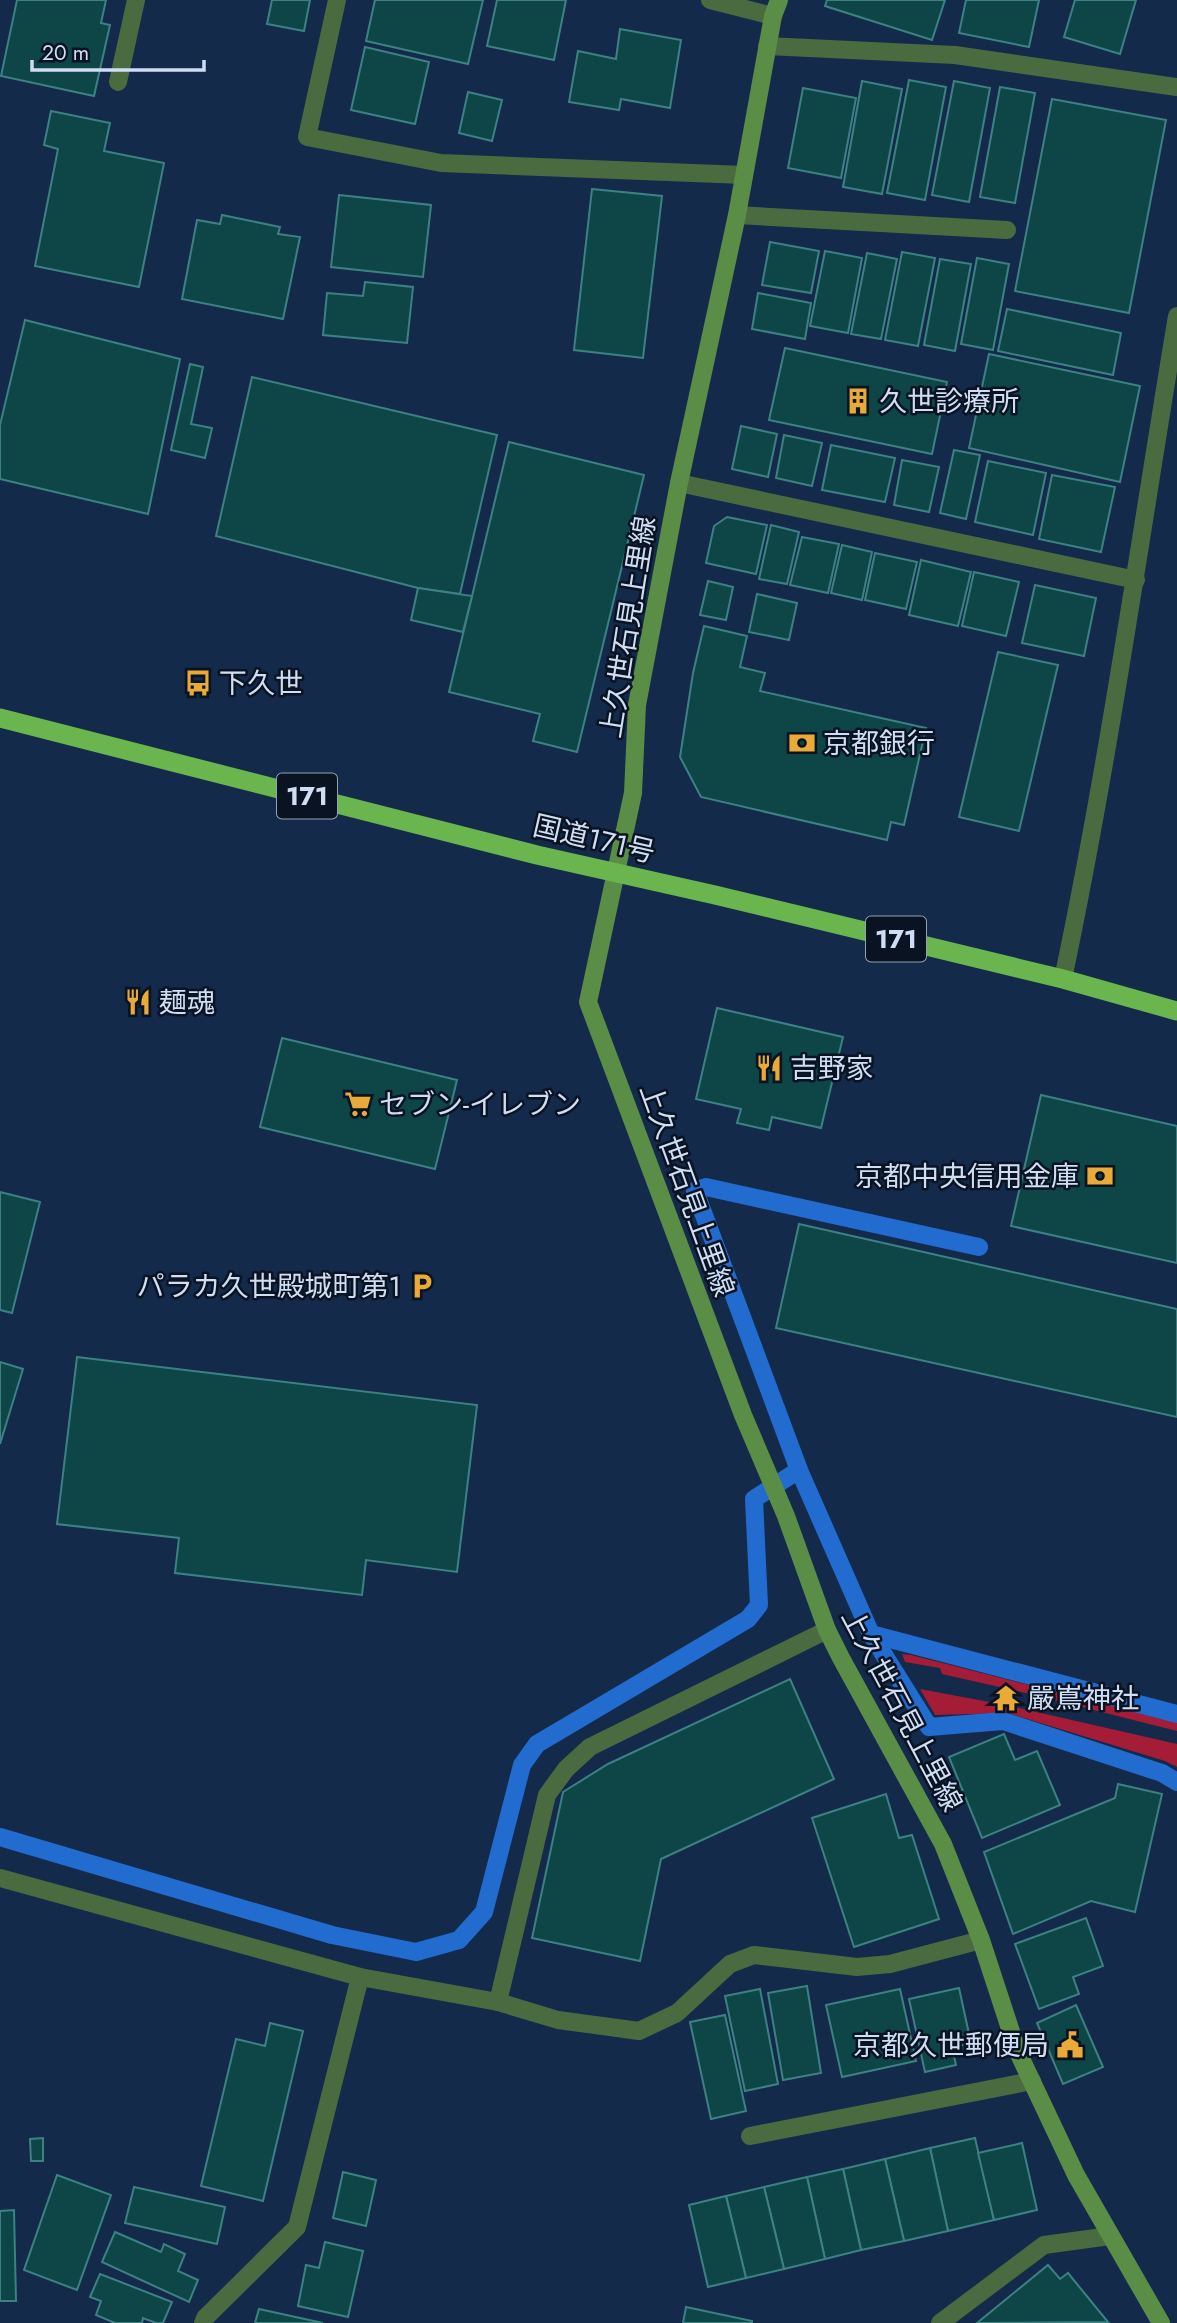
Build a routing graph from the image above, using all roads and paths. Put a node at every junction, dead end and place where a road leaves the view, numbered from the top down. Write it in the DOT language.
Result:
graph roads {
  1 [pos="136,0"];
  2 [pos="337,0"];
  3 [pos="710,0"];
  4 [pos="776,8"];
  5 [pos="767,46"];
  6 [pos="118,82"];
  7 [pos="1177,87"];
  8 [pos="744,175"];
  9 [pos="737,215"];
  10 [pos="1007,230"];
  11 [pos="1177,320"];
  12 [pos="679,483"];
  13 [pos="1136,580"];
  14 [pos="0,718"];
  15 [pos="615,873"];
  16 [pos="1063,979"];
  17 [pos="1177,1011"];
  18 [pos="827,1630"];
  19 [pos="0,1878"];
  20 [pos="981,1940"];
  21 [pos="360,1977"];
  22 [pos="498,2002"];
  23 [pos="1032,2081"];
  24 [pos="750,2136"];
  25 [pos="1110,2236"];
  26 [pos="203,2323"];
  27 [pos="940,2323"];
  28 [pos="1161,2323"];
  1 -- 6 [label="street"];
  2 -- 8 [label="street"];
  3 -- 4 [label="street"];
  4 -- 5 [label="main road, 上久世石見上里線"];
  5 -- 7 [label="street"];
  5 -- 8 [label="main road, 上久世石見上里線"];
  8 -- 9 [label="main road, 上久世石見上里線"];
  9 -- 10 [label="street"];
  9 -- 12 [label="main road, 上久世石見上里線"];
  11 -- 13 [label="street"];
  12 -- 13 [label="street"];
  12 -- 15 [label="main road, 上久世石見上里線"];
  13 -- 16 [label="street"];
  14 -- 15 [label="highway, 国道171号 / 171"];
  15 -- 16 [label="highway, 国道171号 / 171"];
  15 -- 18 [label="main road, 上久世石見上里線"];
  16 -- 17 [label="highway, 国道171号 / 171"];
  18 -- 20 [label="main road, 上久世石見上里線"];
  18 -- 22 [label="street"];
  19 -- 21 [label="street"];
  20 -- 22 [label="street"];
  20 -- 23 [label="main road, 上久世石見上里線"];
  21 -- 22 [label="street"];
  21 -- 26 [label="street"];
  23 -- 24 [label="street"];
  23 -- 25 [label="main road, 上久世石見上里線"];
  25 -- 27 [label="street"];
  25 -- 28 [label="main road, 上久世石見上里線"];
}
